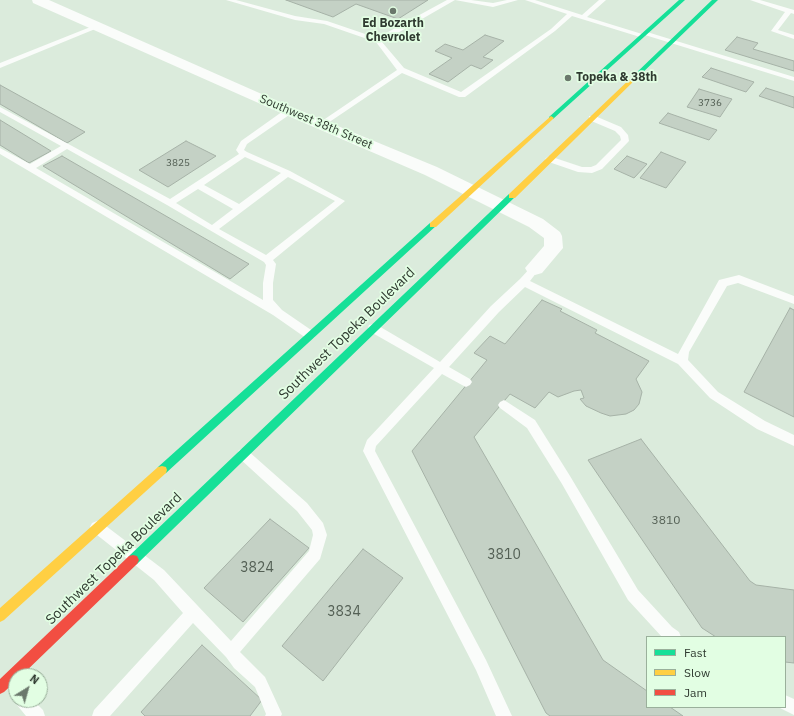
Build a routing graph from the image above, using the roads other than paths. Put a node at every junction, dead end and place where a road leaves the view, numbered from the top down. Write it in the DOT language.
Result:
graph roads {
  1 [pos="38,0"];
  2 [pos="229,0"];
  3 [pos="452,0"];
  4 [pos="458,0"];
  5 [pos="515,0"];
  6 [pos="528,0"];
  7 [pos="604,0"];
  8 [pos="682,0"];
  9 [pos="715,0"];
  10 [pos="753,0"];
  11 [pos="781,0"];
  12 [pos="775,6"];
  13 [pos="792,11"];
  14 [pos="571,14"];
  15 [pos="583,17"];
  16 [pos="98,26"];
  17 [pos="644,35"];
  18 [pos="794,37"];
  19 [pos="378,41"];
  20 [pos="672,41"];
  21 [pos="0,66"];
  22 [pos="401,70"];
  23 [pos="794,79"];
  24 [pos="0,109"];
  25 [pos="289,111"];
  26 [pos="592,118"];
  27 [pos="322,125"];
  28 [pos="67,146"];
  29 [pos="0,150"];
  30 [pos="244,154"];
  31 [pos="549,159"];
  32 [pos="30,168"];
  33 [pos="287,173"];
  34 [pos="198,185"];
  35 [pos="469,190"];
  36 [pos="170,203"];
  37 [pos="501,206"];
  38 [pos="239,208"];
  39 [pos="212,229"];
  40 [pos="267,260"];
  41 [pos="535,268"];
  42 [pos="524,282"];
  43 [pos="794,300"];
  44 [pos="278,313"];
  45 [pos="373,328"];
  46 [pos="310,334"];
  47 [pos="682,361"];
  48 [pos="442,367"];
  49 [pos="466,382"];
  50 [pos="504,405"];
  51 [pos="794,442"];
  52 [pos="243,454"];
  53 [pos="97,527"];
  54 [pos="136,557"];
  55 [pos="193,613"];
  56 [pos="0,616"];
  57 [pos="673,636"];
  58 [pos="231,652"];
  59 [pos="7,688"];
  60 [pos="30,708"];
  61 [pos="37,716"];
  62 [pos="100,716"];
  63 [pos="273,716"];
  64 [pos="504,716"];
  1 -- 16 [label="street, Southwest 38th Street"];
  2 -- 19 [label="lane"];
  3 -- 19 [label="lane"];
  4 -- 5 [label="lane"];
  6 -- 14 [label="lane"];
  7 -- 15 [label="lane"];
  8 -- 17 [label="main road, Southwest Topeka Boulevard"];
  9 -- 20 [label="main road, Southwest Topeka Boulevard"];
  10 -- 12 [label="lane"];
  11 -- 12 [label="lane"];
  12 -- 13 [label="lane"];
  13 -- 18 [label="lane"];
  14 -- 15 [label="lane"];
  14 -- 22 [label="lane"];
  15 -- 17 [label="lane"];
  16 -- 21 [label="lane"];
  16 -- 25 [label="street, Southwest 38th Street"];
  17 -- 20 [label="lane"];
  17 -- 35 [label="main road, Southwest Topeka Boulevard"];
  19 -- 22 [label="lane"];
  20 -- 23 [label="lane"];
  20 -- 26 [label="main road, Southwest Topeka Boulevard"];
  22 -- 27 [label="lane"];
  24 -- 28 [label="lane"];
  25 -- 27 [label="street, Southwest 38th Street"];
  25 -- 30 [label="lane"];
  26 -- 31 [label="main road, Southwest Topeka Boulevard"];
  26 -- 31 [label="lane"];
  27 -- 35 [label="street, Southwest 38th Street"];
  28 -- 32 [label="lane"];
  28 -- 36 [label="lane"];
  29 -- 32 [label="lane"];
  30 -- 33 [label="lane"];
  30 -- 34 [label="lane"];
  31 -- 37 [label="main road, Southwest Topeka Boulevard"];
  32 -- 44 [label="lane"];
  33 -- 38 [label="lane"];
  33 -- 40 [label="lane"];
  34 -- 36 [label="lane"];
  34 -- 38 [label="lane"];
  35 -- 37 [label="street, Southwest 38th Street"];
  35 -- 46 [label="main road, Southwest Topeka Boulevard"];
  36 -- 39 [label="lane"];
  37 -- 41 [label="street, Southwest 38th Street"];
  37 -- 45 [label="main road, Southwest Topeka Boulevard"];
  38 -- 39 [label="lane"];
  39 -- 40 [label="lane"];
  40 -- 44 [label="lane"];
  41 -- 42 [label="lane"];
  42 -- 47 [label="lane"];
  42 -- 48 [label="lane"];
  43 -- 47 [label="lane"];
  44 -- 46 [label="lane"];
  45 -- 48 [label="lane"];
  45 -- 52 [label="main road, Southwest Topeka Boulevard"];
  46 -- 53 [label="main road, Southwest Topeka Boulevard"];
  47 -- 51 [label="lane"];
  48 -- 49 [label="lane"];
  48 -- 64 [label="lane"];
  50 -- 57 [label="lane"];
  52 -- 54 [label="main road, Southwest Topeka Boulevard"];
  52 -- 58 [label="lane"];
  53 -- 54 [label="lane"];
  53 -- 56 [label="main road, Southwest Topeka Boulevard"];
  54 -- 55 [label="lane"];
  54 -- 59 [label="main road, Southwest Topeka Boulevard"];
  55 -- 58 [label="lane"];
  55 -- 62 [label="lane"];
  58 -- 63 [label="lane"];
  60 -- 61 [label="lane"];
}
